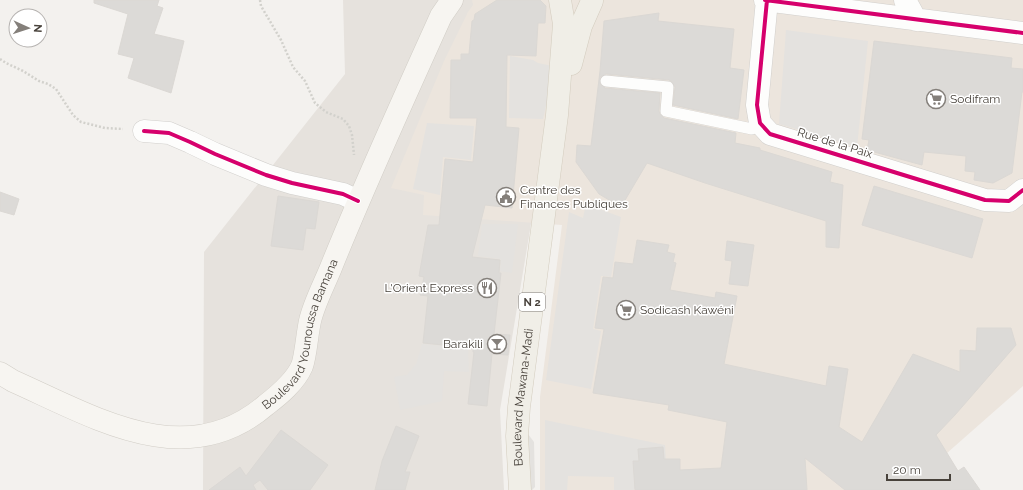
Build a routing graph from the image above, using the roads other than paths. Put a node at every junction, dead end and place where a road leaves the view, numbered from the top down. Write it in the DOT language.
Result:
graph roads {
  1 [pos="452,0"];
  2 [pos="560,0"];
  3 [pos="566,0"];
  4 [pos="593,0"];
  5 [pos="766,0"];
  6 [pos="905,0"];
  7 [pos="916,20"];
  8 [pos="1023,33"];
  9 [pos="606,81"];
  10 [pos="557,115"];
  11 [pos="760,123"];
  12 [pos="144,131"];
  13 [pos="1023,190"];
  14 [pos="358,202"];
  15 [pos="0,373"];
  16 [pos="520,490"];
  1 -- 14 [label="main road, Boulevard Younoussa Bamana"];
  2 -- 10 [label="main road, Boulevard Mawana-Madi / N 2"];
  3 -- 4 [label="main road"];
  4 -- 10 [label="main road, Boulevard Mawana-Madi / N 2"];
  5 -- 7 [label="street"];
  5 -- 11 [label="street"];
  6 -- 7 [label="street"];
  7 -- 8 [label="street"];
  9 -- 11 [label="lane"];
  10 -- 16 [label="main road, Boulevard Mawana-Madi / N 2"];
  11 -- 13 [label="street, Rue de la Paix"];
  12 -- 14 [label="street"];
  14 -- 15 [label="main road, Boulevard Younoussa Bamana"];
}
